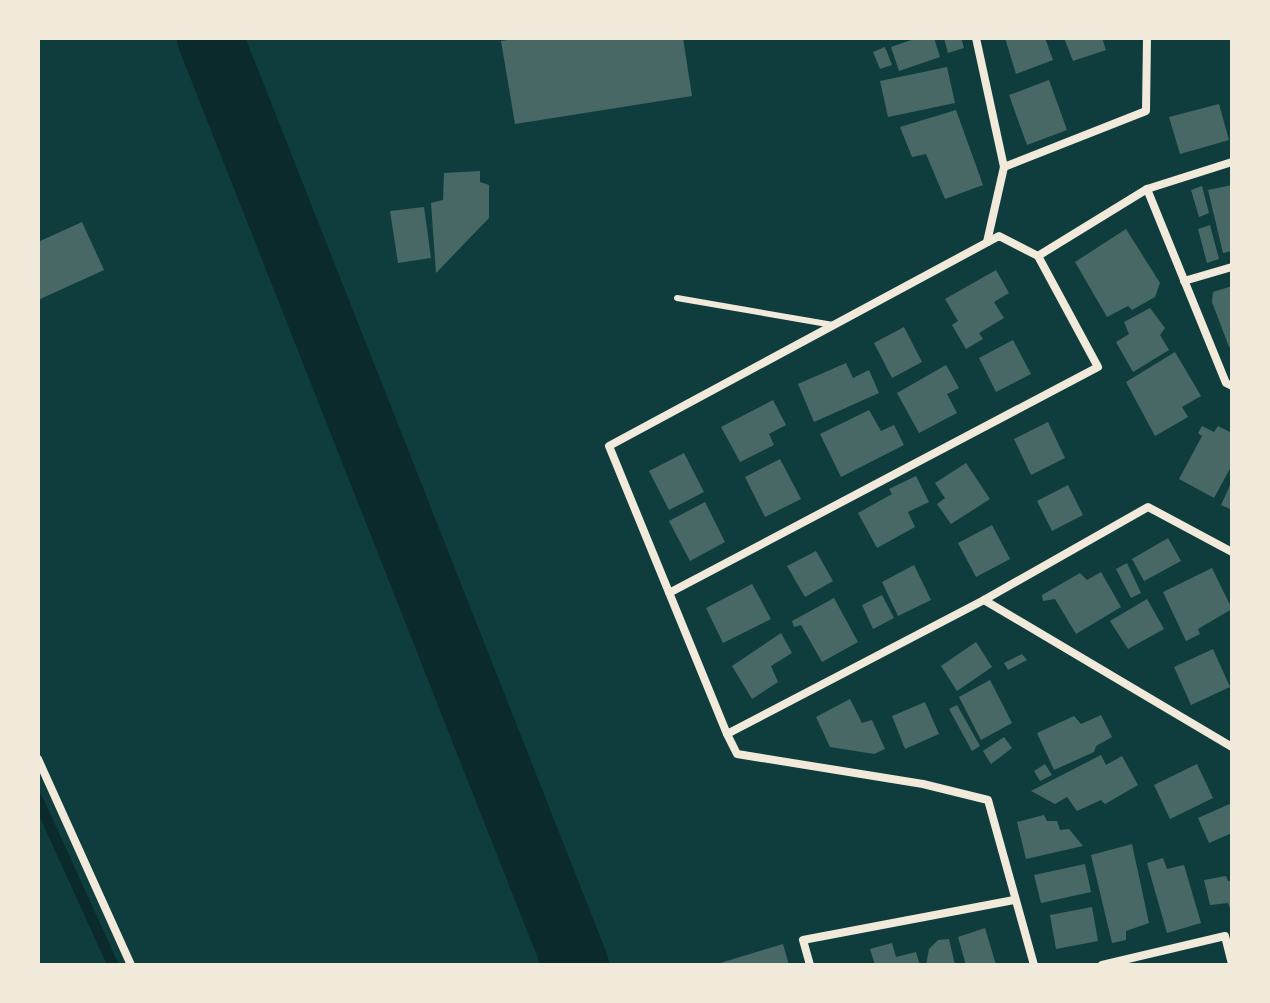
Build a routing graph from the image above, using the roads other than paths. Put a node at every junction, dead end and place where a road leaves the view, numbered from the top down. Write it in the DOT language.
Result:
graph roads {
  1 [pos="976,38"];
  2 [pos="1147,38"];
  3 [pos="1232,162"];
  4 [pos="1004,167"];
  5 [pos="1147,189"];
  6 [pos="987,242"];
  7 [pos="1038,256"];
  8 [pos="1232,267"];
  9 [pos="1184,281"];
  10 [pos="677,298"];
  11 [pos="833,325"];
  12 [pos="1232,386"];
  13 [pos="1232,552"];
  14 [pos="669,593"];
  15 [pos="984,600"];
  16 [pos="727,734"];
  17 [pos="1232,747"];
  18 [pos="38,759"];
  19 [pos="1014,900"];
  20 [pos="1232,964"];
  21 [pos="131,965"];
  22 [pos="810,965"];
  23 [pos="1034,965"];
  24 [pos="1102,965"];
  1 -- 4 [label="street"];
  2 -- 4 [label="street"];
  3 -- 5 [label="street"];
  4 -- 6 [label="street"];
  5 -- 7 [label="street"];
  5 -- 9 [label="street"];
  6 -- 7 [label="street"];
  6 -- 11 [label="street"];
  7 -- 14 [label="street"];
  8 -- 9 [label="street"];
  9 -- 12 [label="street"];
  10 -- 11 [label="lane"];
  11 -- 14 [label="street"];
  13 -- 15 [label="street"];
  14 -- 16 [label="street"];
  15 -- 16 [label="street"];
  15 -- 17 [label="street"];
  16 -- 19 [label="street"];
  18 -- 21 [label="street"];
  19 -- 22 [label="street"];
  19 -- 23 [label="street"];
  20 -- 24 [label="street"];
}
